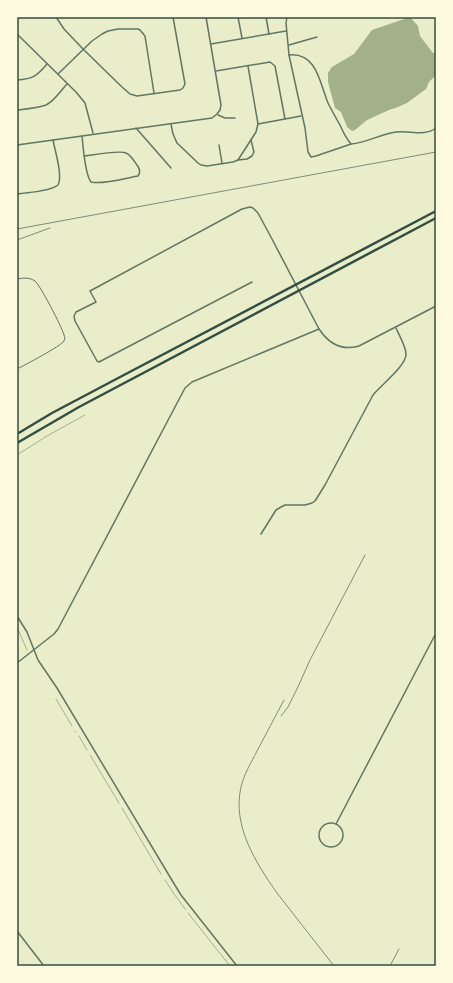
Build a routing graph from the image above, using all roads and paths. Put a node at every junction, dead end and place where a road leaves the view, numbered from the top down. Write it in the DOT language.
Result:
graph roads {
  1 [pos="56,17"];
  2 [pos="172,17"];
  3 [pos="206,17"];
  4 [pos="238,17"];
  5 [pos="266,17"];
  6 [pos="288,17"];
  7 [pos="286,31"];
  8 [pos="17,34"];
  9 [pos="268,34"];
  10 [pos="317,37"];
  11 [pos="242,38"];
  12 [pos="211,44"];
  13 [pos="289,45"];
  14 [pos="83,50"];
  15 [pos="289,55"];
  16 [pos="47,64"];
  17 [pos="248,66"];
  18 [pos="216,71"];
  19 [pos="58,74"];
  20 [pos="17,80"];
  21 [pos="67,84"];
  22 [pos="155,94"];
  23 [pos="17,110"];
  24 [pos="217,114"];
  25 [pos="302,116"];
  26 [pos="235,118"];
  27 [pos="285,119"];
  28 [pos="171,124"];
  29 [pos="258,124"];
  30 [pos="136,128"];
  31 [pos="436,128"];
  32 [pos="93,134"];
  33 [pos="82,135"];
  34 [pos="53,140"];
  35 [pos="251,140"];
  36 [pos="17,144"];
  37 [pos="350,144"];
  38 [pos="219,145"];
  39 [pos="84,156"];
  40 [pos="238,160"];
  41 [pos="222,163"];
  42 [pos="171,168"];
  43 [pos="17,194"];
  44 [pos="436,211"];
  45 [pos="436,218"];
  46 [pos="17,279"];
  47 [pos="252,282"];
  48 [pos="296,284"];
  49 [pos="299,291"];
  50 [pos="436,306"];
  51 [pos="396,328"];
  52 [pos="319,329"];
  53 [pos="17,369"];
  54 [pos="17,434"];
  55 [pos="17,443"];
  56 [pos="261,534"];
  57 [pos="17,616"];
  58 [pos="436,633"];
  59 [pos="34,650"];
  60 [pos="17,663"];
  61 [pos="336,824"];
  62 [pos="17,931"];
  63 [pos="44,966"];
  64 [pos="237,966"];
  1 -- 14 [label="street"];
  2 -- 22 [label="street"];
  3 -- 12 [label="street"];
  4 -- 11 [label="street"];
  5 -- 9 [label="street"];
  6 -- 7 [label="street"];
  7 -- 9 [label="street"];
  7 -- 13 [label="street"];
  8 -- 16 [label="street"];
  9 -- 11 [label="street"];
  10 -- 13 [label="street"];
  11 -- 12 [label="street"];
  12 -- 18 [label="street"];
  13 -- 15 [label="street"];
  14 -- 19 [label="street"];
  14 -- 22 [label="street"];
  14 -- 22 [label="street"];
  15 -- 25 [label="street"];
  15 -- 37 [label="street"];
  16 -- 19 [label="street"];
  16 -- 20 [label="street"];
  17 -- 18 [label="street"];
  17 -- 27 [label="street"];
  17 -- 29 [label="street"];
  18 -- 24 [label="street"];
  19 -- 21 [label="street"];
  21 -- 23 [label="street"];
  21 -- 32 [label="street"];
  24 -- 26 [label="street"];
  24 -- 28 [label="street"];
  25 -- 27 [label="street"];
  25 -- 37 [label="street"];
  27 -- 29 [label="street"];
  28 -- 30 [label="street"];
  28 -- 41 [label="street"];
  29 -- 35 [label="street"];
  30 -- 32 [label="street"];
  30 -- 42 [label="street"];
  31 -- 37 [label="street"];
  32 -- 33 [label="street"];
  33 -- 34 [label="street"];
  33 -- 39 [label="street"];
  34 -- 36 [label="street"];
  34 -- 43 [label="street"];
  35 -- 40 [label="street"];
  35 -- 40 [label="street"];
  38 -- 41 [label="street"];
  39 -- 39 [label="street"];
  40 -- 41 [label="street"];
  44 -- 48 [label="main road"];
  45 -- 49 [label="main road"];
  46 -- 53 [label="lane"];
  47 -- 48 [label="street"];
  48 -- 49 [label="street"];
  48 -- 54 [label="main road"];
  49 -- 52 [label="street"];
  49 -- 55 [label="main road"];
  50 -- 51 [label="street"];
  51 -- 52 [label="street"];
  51 -- 56 [label="street"];
  52 -- 59 [label="street"];
  57 -- 59 [label="street"];
  58 -- 61 [label="street"];
  59 -- 60 [label="street"];
  59 -- 64 [label="street"];
  61 -- 61 [label="street"];
  62 -- 63 [label="street"];
}
